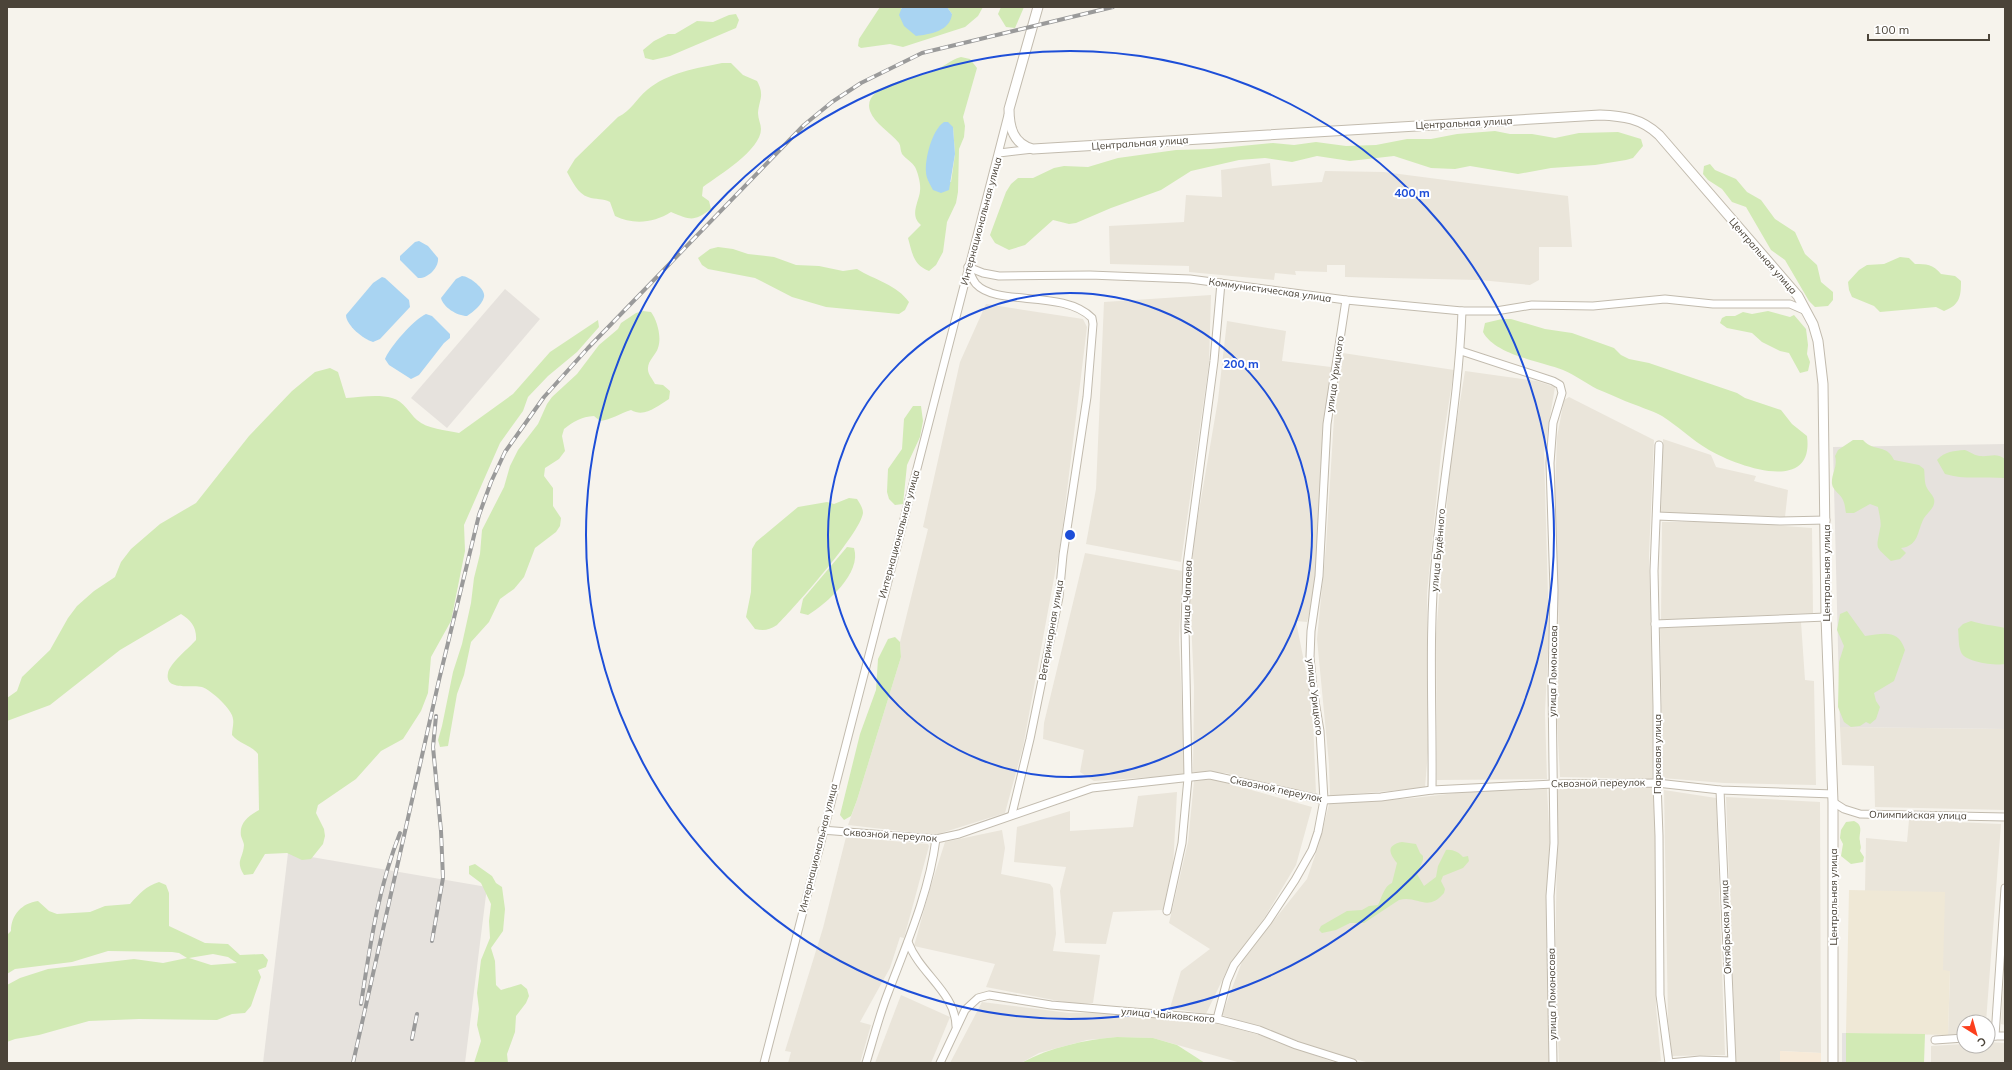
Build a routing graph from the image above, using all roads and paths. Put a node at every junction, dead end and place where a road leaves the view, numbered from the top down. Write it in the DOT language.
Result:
graph roads {
  1 [pos="1038,7"];
  2 [pos="1009,109"];
  3 [pos="1033,149"];
  4 [pos="999,153"];
  5 [pos="968,267"];
  6 [pos="1221,283"];
  7 [pos="1346,300"];
  8 [pos="1462,311"];
  9 [pos="1806,311"];
  10 [pos="1461,351"];
  11 [pos="1659,445"];
  12 [pos="1657,516"];
  13 [pos="1826,520"];
  14 [pos="1826,617"];
  15 [pos="1655,624"];
  16 [pos="1188,778"];
  17 [pos="1657,783"];
  18 [pos="1553,784"];
  19 [pos="1432,790"];
  20 [pos="1720,790"];
  21 [pos="1833,798"];
  22 [pos="1324,800"];
  23 [pos="1012,814"];
  24 [pos="2005,817"];
  25 [pos="822,830"];
  26 [pos="936,839"];
  27 [pos="2005,888"];
  28 [pos="1167,911"];
  29 [pos="908,942"];
  30 [pos="1993,1014"];
  31 [pos="1217,1019"];
  32 [pos="956,1027"];
  33 [pos="1956,1039"];
  34 [pos="1935,1040"];
  35 [pos="1731,1062"];
  36 [pos="764,1063"];
  37 [pos="866,1063"];
  38 [pos="940,1063"];
  39 [pos="1353,1063"];
  40 [pos="1553,1063"];
  41 [pos="1669,1063"];
  42 [pos="1833,1063"];
  1 -- 2 [label="street, Интернациональная улица"];
  2 -- 3 [label="street"];
  2 -- 4 [label="street, Интернациональная улица"];
  3 -- 4 [label="street, Центральная улица"];
  3 -- 9 [label="street, Центральная улица"];
  4 -- 5 [label="street, Интернациональная улица"];
  5 -- 6 [label="street, Коммунистическая улица"];
  5 -- 23 [label="street, Ветеринарная улица"];
  5 -- 25 [label="street, Интернациональная улица"];
  6 -- 7 [label="street, Коммунистическая улица"];
  6 -- 16 [label="street, улица Чапаева"];
  7 -- 8 [label="street, Коммунистическая улица"];
  7 -- 22 [label="street, улица Урицкого"];
  8 -- 9 [label="street, Коммунистическая улица"];
  8 -- 10 [label="street, улица Будённого"];
  9 -- 13 [label="street, Центральная улица"];
  10 -- 18 [label="street, улица Ломоносова"];
  10 -- 19 [label="street, улица Будённого"];
  11 -- 12 [label="street, Парковая улица"];
  12 -- 13 [label="street"];
  12 -- 15 [label="street, Парковая улица"];
  13 -- 14 [label="street, Центральная улица"];
  14 -- 15 [label="street"];
  14 -- 21 [label="street, Центральная улица"];
  15 -- 17 [label="street, Парковая улица"];
  16 -- 22 [label="street, Сквозной переулок"];
  16 -- 23 [label="street, Сквозной переулок"];
  16 -- 28 [label="street, улица Чапаева"];
  17 -- 18 [label="street, Сквозной переулок"];
  17 -- 20 [label="street, Сквозной переулок"];
  17 -- 41 [label="street, Парковая улица"];
  18 -- 19 [label="street, Сквозной переулок"];
  18 -- 40 [label="street, улица Ломоносова"];
  19 -- 22 [label="street, Сквозной переулок"];
  20 -- 21 [label="street, Сквозной переулок"];
  20 -- 35 [label="street, Октябрьская улица"];
  21 -- 24 [label="street, Олимпийская улица"];
  21 -- 42 [label="street, Центральная улица"];
  22 -- 31 [label="street, улица Урицкого"];
  23 -- 26 [label="street, Сквозной переулок"];
  25 -- 26 [label="street, Сквозной переулок"];
  25 -- 36 [label="street, Интернациональная улица"];
  26 -- 29 [label="street"];
  27 -- 30 [label="street"];
  29 -- 32 [label="street"];
  29 -- 37 [label="street"];
  31 -- 32 [label="street, улица Чайковского"];
  31 -- 39 [label="street, улица Чайковского"];
  32 -- 38 [label="street"];
  33 -- 34 [label="street"];
  35 -- 41 [label="street"];
}
